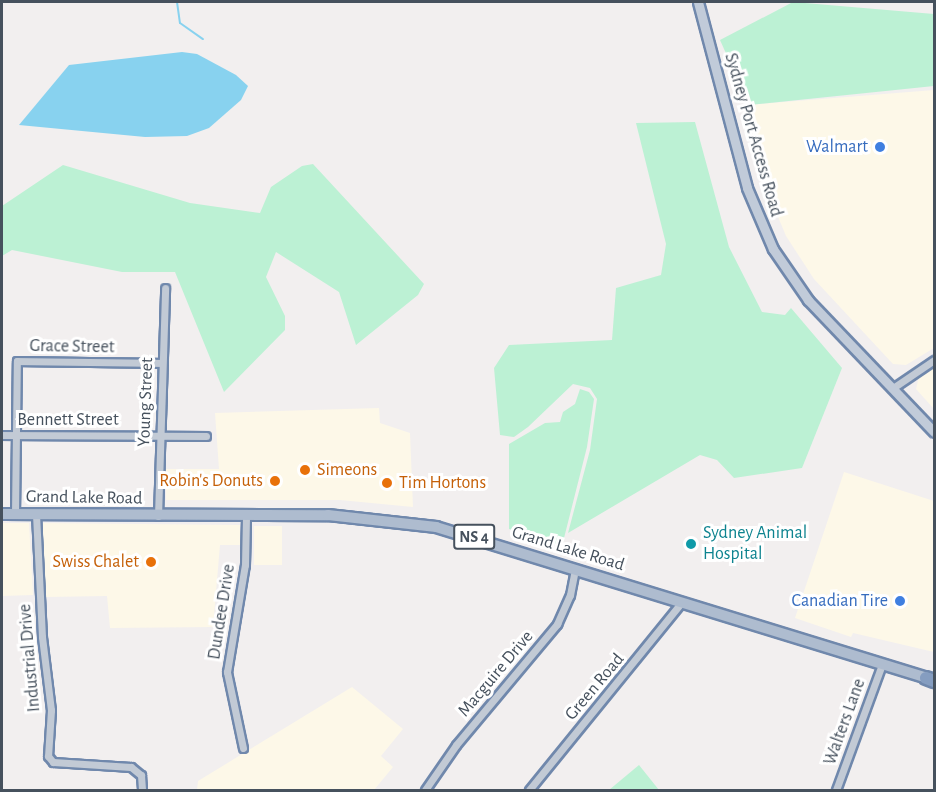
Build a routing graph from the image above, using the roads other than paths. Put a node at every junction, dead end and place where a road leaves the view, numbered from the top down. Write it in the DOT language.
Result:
graph roads {
  1 [pos="698,2"];
  2 [pos="165,288"];
  3 [pos="934,360"];
  4 [pos="162,363"];
  5 [pos="893,388"];
  6 [pos="934,432"];
  7 [pos="2,435"];
  8 [pos="16,435"];
  9 [pos="160,435"];
  10 [pos="206,436"];
  11 [pos="2,514"];
  12 [pos="15,514"];
  13 [pos="36,514"];
  14 [pos="158,516"];
  15 [pos="246,516"];
  16 [pos="575,569"];
  17 [pos="682,602"];
  18 [pos="882,664"];
  19 [pos="932,679"];
  20 [pos="243,748"];
  21 [pos="142,790"];
  22 [pos="425,790"];
  23 [pos="529,790"];
  24 [pos="836,790"];
  1 -- 5 [label="main road, Sydney Port Access Road"];
  2 -- 4 [label="street, Young Street"];
  3 -- 5 [label="street"];
  4 -- 8 [label="street, Grace Street"];
  4 -- 9 [label="street, Young Street"];
  5 -- 6 [label="main road, Sydney Port Access Road"];
  7 -- 8 [label="street, Bennett Street"];
  8 -- 9 [label="street, Bennett Street"];
  8 -- 12 [label="street"];
  9 -- 10 [label="street, Bennett Street"];
  9 -- 14 [label="street, Young Street"];
  11 -- 12 [label="main road, Grand Lake Road / NS 4"];
  12 -- 13 [label="main road, Grand Lake Road / NS 4"];
  13 -- 14 [label="main road, Grand Lake Road / NS 4"];
  13 -- 21 [label="street, Industrial Drive"];
  14 -- 15 [label="main road, Grand Lake Road / NS 4"];
  15 -- 16 [label="main road, Grand Lake Road / NS 4"];
  15 -- 20 [label="street, Dundee Drive"];
  16 -- 17 [label="main road, Grand Lake Road / NS 4"];
  16 -- 22 [label="street, Macguire Drive"];
  17 -- 18 [label="main road, Grand Lake Road / NS 4"];
  17 -- 23 [label="street, Green Road"];
  18 -- 19 [label="main road, Grand Lake Road / NS 4"];
  18 -- 24 [label="street, Walters Lane"];
}
